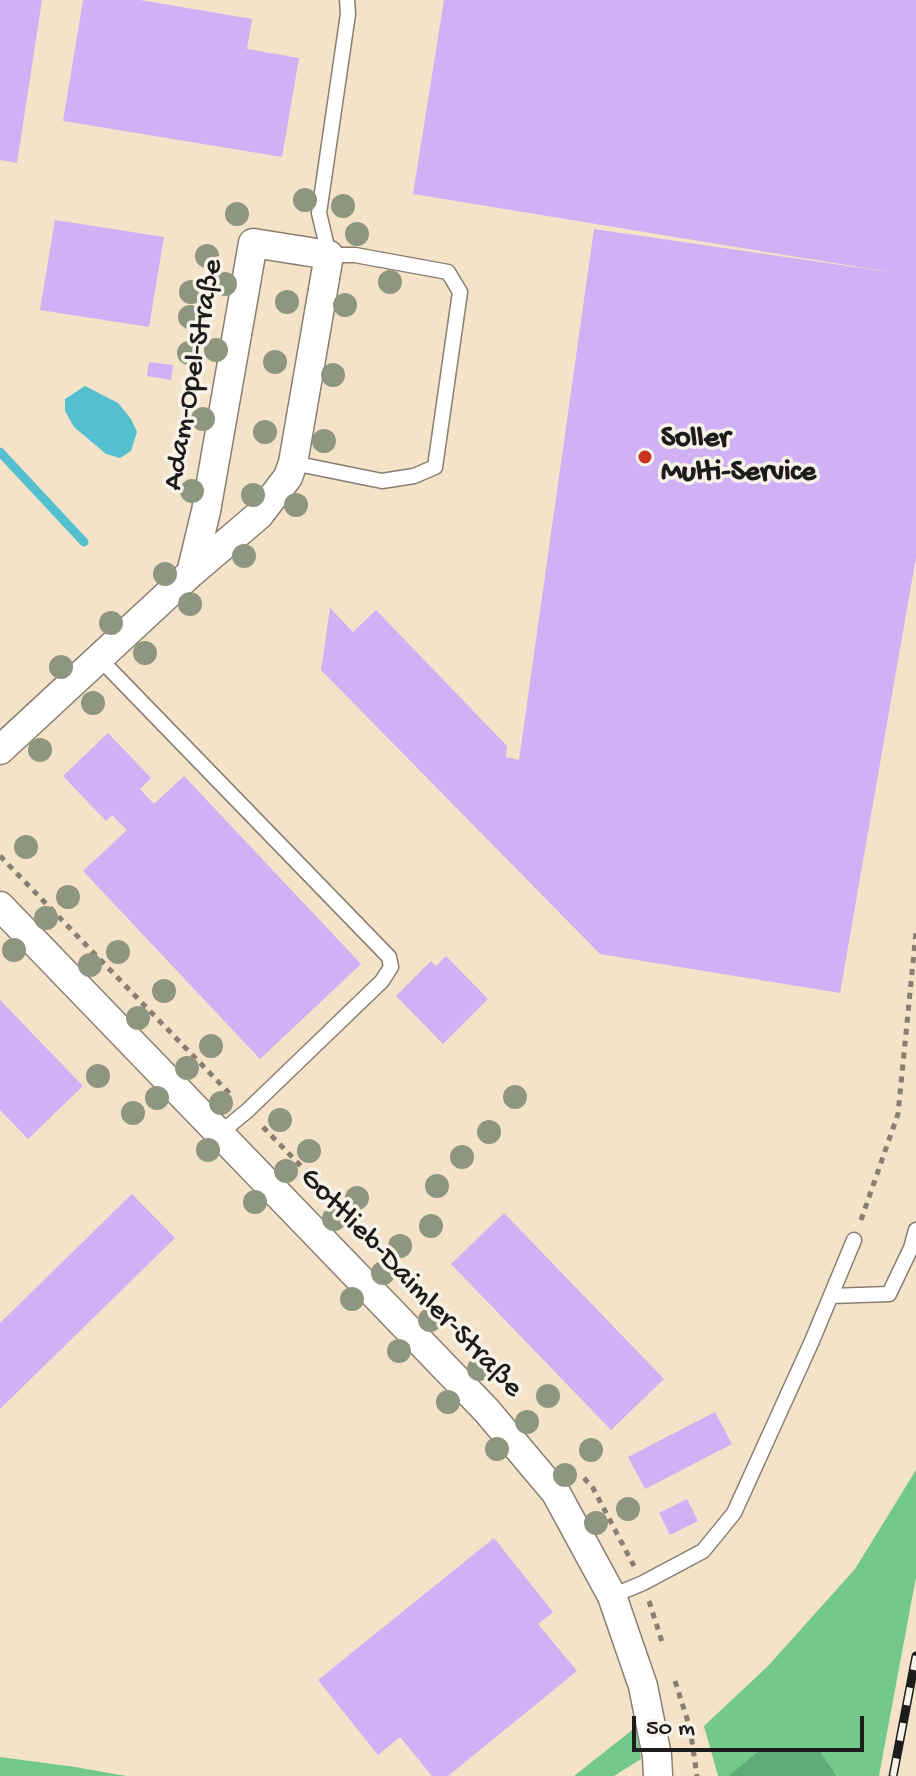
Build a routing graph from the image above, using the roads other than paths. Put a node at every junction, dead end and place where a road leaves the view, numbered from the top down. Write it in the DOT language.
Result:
graph roads {
  1 [pos="347,0"];
  2 [pos="329,255"];
  3 [pos="293,463"];
  4 [pos="191,573"];
  5 [pos="98,657"];
  6 [pos="0,750"];
  7 [pos="0,906"];
  8 [pos="219,1134"];
  9 [pos="916,1230"];
  10 [pos="854,1240"];
  11 [pos="831,1296"];
  12 [pos="612,1596"];
  13 [pos="658,1776"];
  1 -- 2 [label="lane"];
  2 -- 3 [label="street"];
  2 -- 3 [label="lane"];
  2 -- 4 [label="street, Adam-Opel-Straße"];
  3 -- 4 [label="street"];
  4 -- 5 [label="street"];
  5 -- 6 [label="street"];
  5 -- 8 [label="lane"];
  7 -- 8 [label="street, Gottlieb-Daimler-Straße"];
  8 -- 12 [label="street, Gottlieb-Daimler-Straße"];
  9 -- 11 [label="lane"];
  10 -- 11 [label="lane"];
  11 -- 12 [label="lane"];
  12 -- 13 [label="street, Gottlieb-Daimler-Straße"];
}
